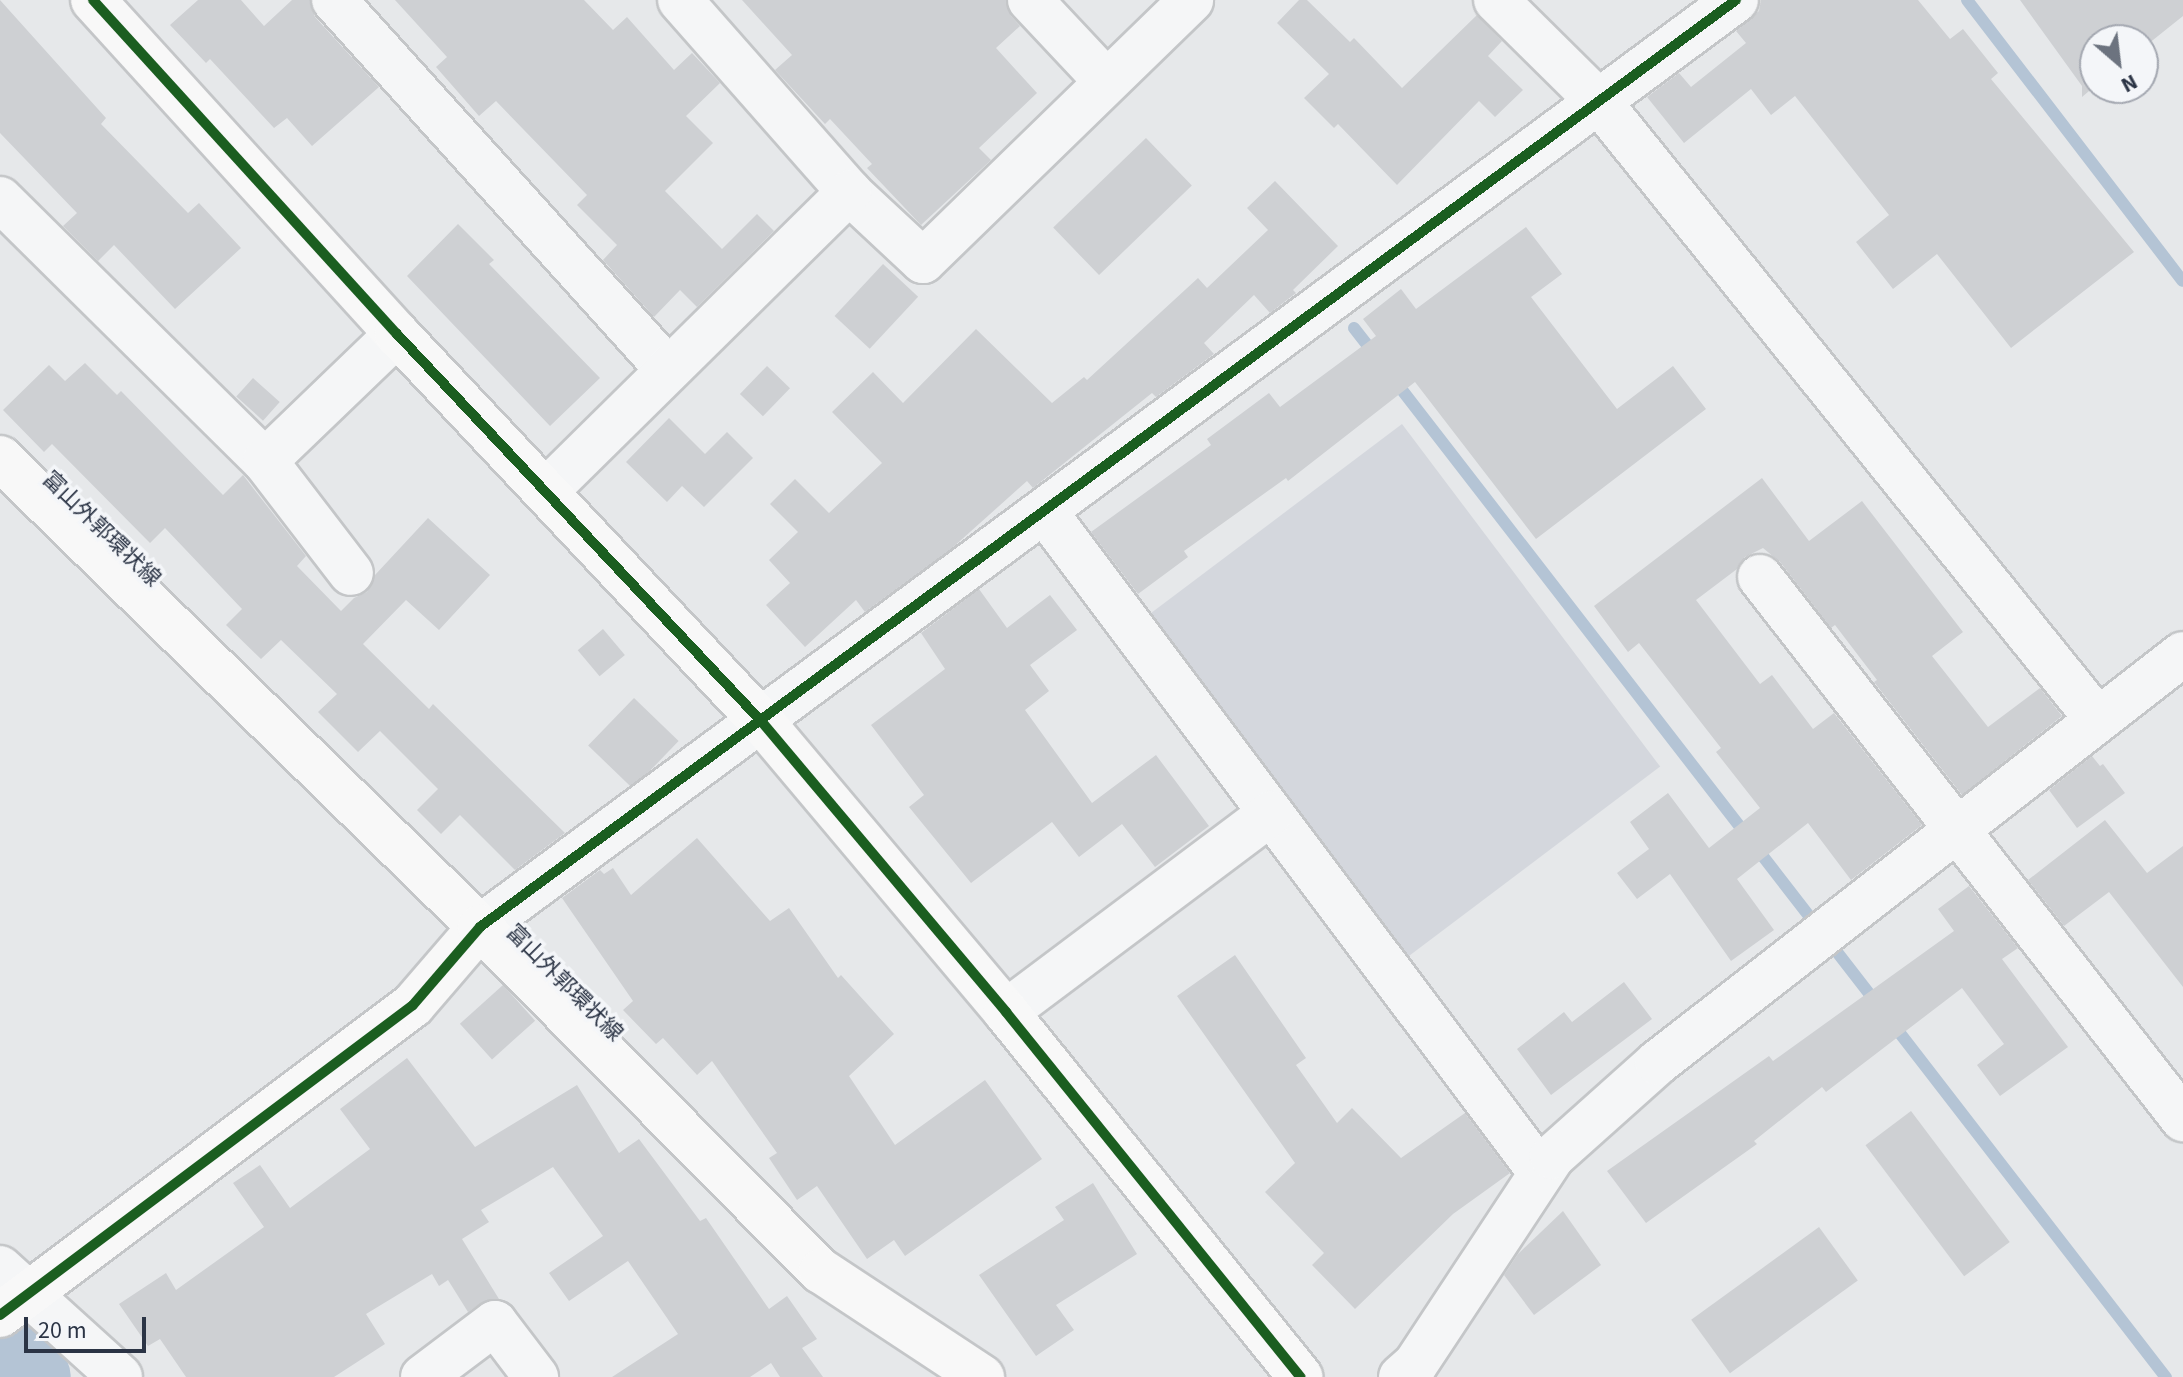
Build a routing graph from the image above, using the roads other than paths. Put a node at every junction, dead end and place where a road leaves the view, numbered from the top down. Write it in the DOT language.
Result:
graph roads {
  1 [pos="93,0"];
  2 [pos="334,0"];
  3 [pos="680,0"];
  4 [pos="1030,0"];
  5 [pos="1191,0"];
  6 [pos="1496,0"];
  7 [pos="1736,0"];
  8 [pos="1105,80"];
  9 [pos="1600,103"];
  10 [pos="849,192"];
  11 [pos="0,199"];
  12 [pos="397,334"];
  13 [pos="668,369"];
  14 [pos="0,458"];
  15 [pos="265,461"];
  16 [pos="546,491"];
  17 [pos="1045,512"];
  18 [pos="351,573"];
  19 [pos="1760,577"];
  20 [pos="2183,654"];
  21 [pos="2097,719"];
  22 [pos="762,722"];
  23 [pos="1271,813"];
  24 [pos="1955,830"];
  25 [pos="480,927"];
  26 [pos="1006,1012"];
  27 [pos="2183,1119"];
  28 [pos="1541,1173"];
  29 [pos="9,1293"];
  30 [pos="120,1377"];
  31 [pos="423,1377"];
  32 [pos="536,1377"];
  33 [pos="982,1377"];
  34 [pos="1300,1377"];
  35 [pos="1401,1377"];
  1 -- 12 [label="street"];
  2 -- 13 [label="street"];
  3 -- 10 [label="street"];
  4 -- 8 [label="street"];
  5 -- 8 [label="street"];
  6 -- 9 [label="street"];
  7 -- 9 [label="street"];
  8 -- 10 [label="street"];
  9 -- 17 [label="street"];
  9 -- 21 [label="street"];
  10 -- 13 [label="street"];
  11 -- 15 [label="street"];
  12 -- 15 [label="street"];
  12 -- 16 [label="street"];
  13 -- 16 [label="street"];
  14 -- 25 [label="street, 富山外郭環状線"];
  15 -- 18 [label="street"];
  16 -- 22 [label="street"];
  17 -- 22 [label="street"];
  17 -- 23 [label="street"];
  19 -- 24 [label="street"];
  20 -- 21 [label="street"];
  21 -- 24 [label="street"];
  22 -- 25 [label="street"];
  22 -- 26 [label="street"];
  23 -- 26 [label="street"];
  23 -- 28 [label="street"];
  24 -- 27 [label="street"];
  24 -- 28 [label="street"];
  25 -- 29 [label="street"];
  25 -- 33 [label="street, 富山外郭環状線"];
  26 -- 34 [label="street"];
  28 -- 35 [label="street"];
  29 -- 30 [label="street"];
  31 -- 32 [label="street"];
}
